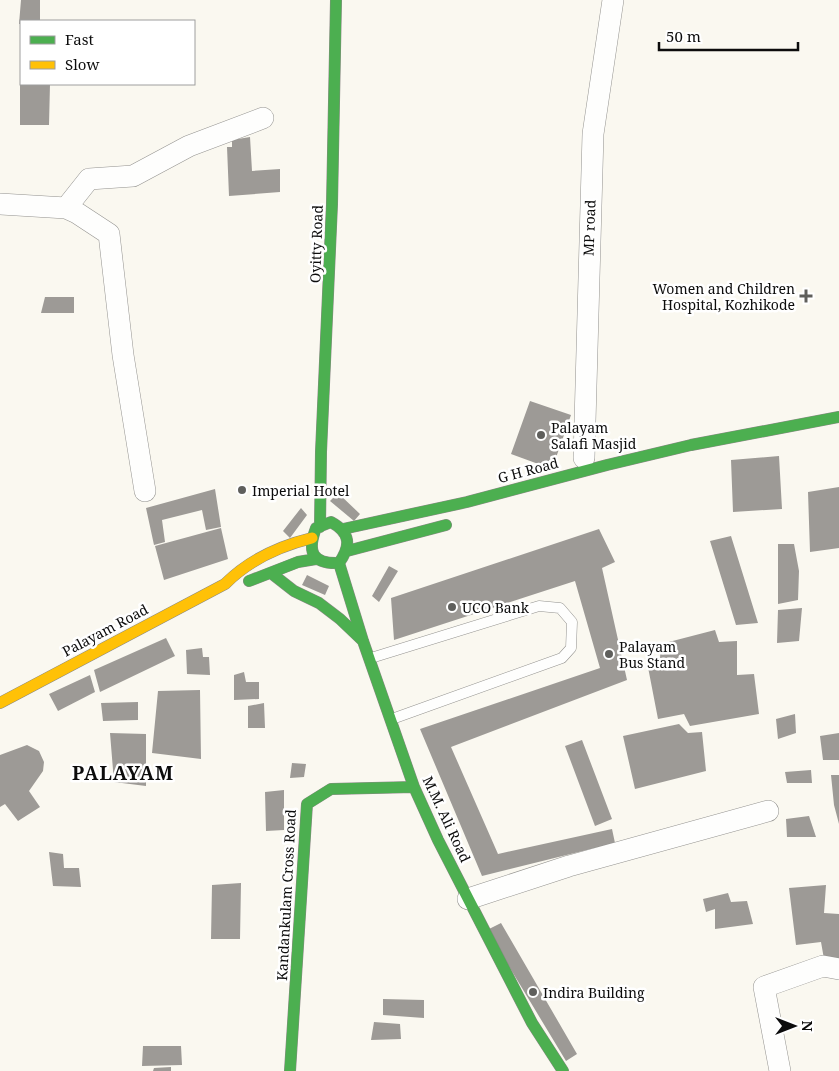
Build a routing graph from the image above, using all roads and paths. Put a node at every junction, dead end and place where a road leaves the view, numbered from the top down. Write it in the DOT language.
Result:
graph roads {
  1 [pos="336,0"];
  2 [pos="613,0"];
  3 [pos="263,118"];
  4 [pos="0,204"];
  5 [pos="66,208"];
  6 [pos="839,417"];
  7 [pos="584,458"];
  8 [pos="145,491"];
  9 [pos="453,523"];
  10 [pos="320,526"];
  11 [pos="343,529"];
  12 [pos="312,538"];
  13 [pos="348,551"];
  14 [pos="316,559"];
  15 [pos="339,563"];
  16 [pos="271,573"];
  17 [pos="225,584"];
  18 [pos="364,641"];
  19 [pos="370,659"];
  20 [pos="0,703"];
  21 [pos="391,719"];
  22 [pos="414,786"];
  23 [pos="768,811"];
  24 [pos="468,899"];
  25 [pos="839,970"];
  26 [pos="290,1071"];
  27 [pos="563,1071"];
  28 [pos="780,1071"];
  1 -- 10 [label="main road, Oyitty Road"];
  2 -- 7 [label="street, MP road"];
  3 -- 5 [label="street"];
  4 -- 5 [label="street"];
  5 -- 8 [label="street"];
  6 -- 11 [label="main road, G H Road"];
  9 -- 13 [label="main road"];
  10 -- 11 [label="main road"];
  10 -- 12 [label="main road"];
  11 -- 13 [label="main road"];
  12 -- 14 [label="main road"];
  12 -- 17 [label="main road"];
  13 -- 15 [label="main road"];
  14 -- 15 [label="main road"];
  14 -- 16 [label="main road"];
  15 -- 18 [label="main road, M.M. Ali Road"];
  16 -- 17 [label="main road"];
  16 -- 18 [label="main road"];
  17 -- 20 [label="main road, Palayam Road"];
  18 -- 19 [label="main road, M.M. Ali Road"];
  19 -- 21 [label="main road, M.M. Ali Road"];
  19 -- 21 [label="lane"];
  21 -- 22 [label="main road, M.M. Ali Road"];
  22 -- 24 [label="main road, M.M. Ali Road"];
  22 -- 26 [label="main road, Kandankulam Cross Road"];
  23 -- 24 [label="street"];
  24 -- 27 [label="main road, M.M. Ali Road"];
  25 -- 28 [label="street"];
}
